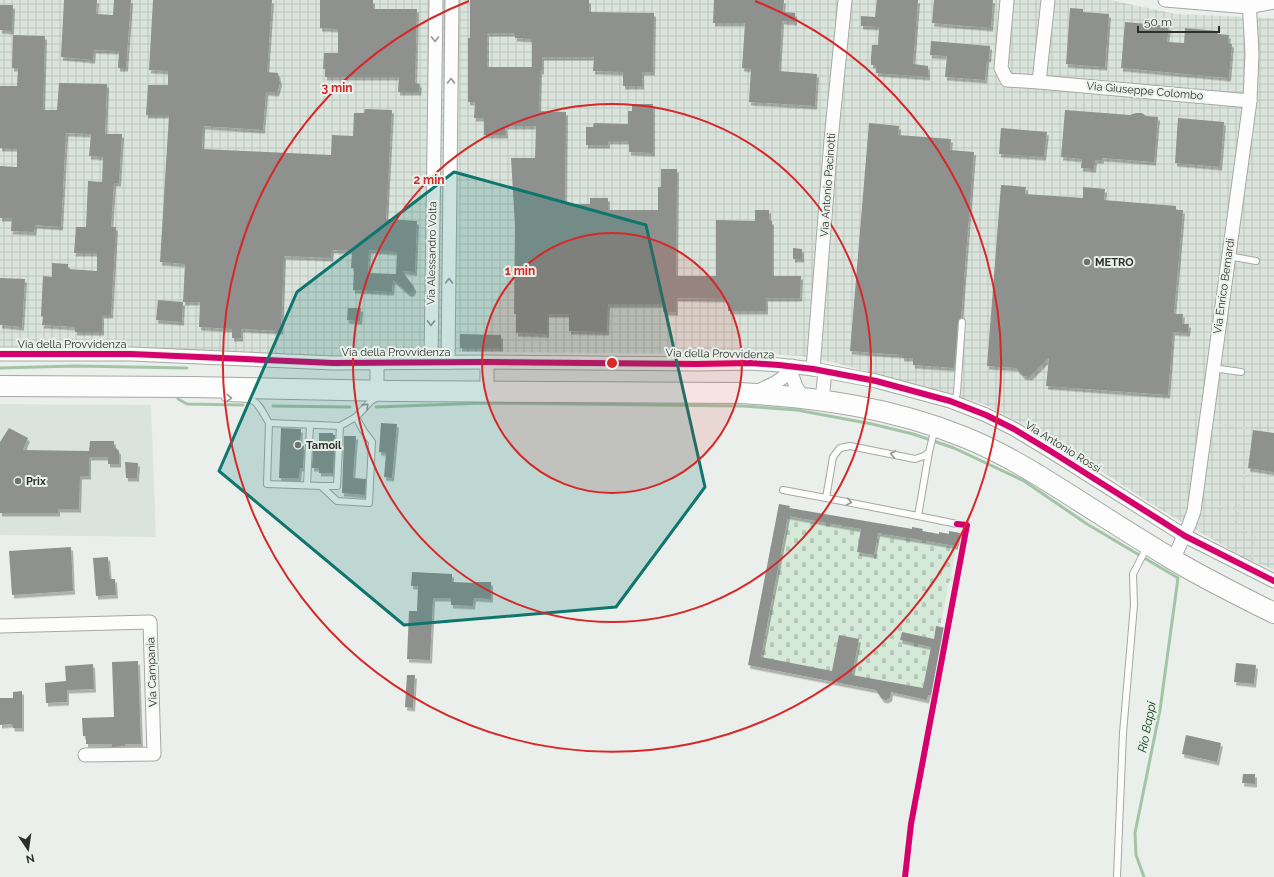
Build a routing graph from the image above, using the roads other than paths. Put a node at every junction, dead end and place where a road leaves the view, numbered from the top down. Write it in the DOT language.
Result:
graph roads {
  1 [pos="436,0"];
  2 [pos="452,0"];
  3 [pos="845,0"];
  4 [pos="1007,0"];
  5 [pos="1048,0"];
  6 [pos="1165,0"];
  7 [pos="1274,2"];
  8 [pos="1249,4"];
  9 [pos="1039,82"];
  10 [pos="1250,101"];
  11 [pos="443,105"];
  12 [pos="442,138"];
  13 [pos="1228,256"];
  14 [pos="1256,261"];
  15 [pos="962,322"];
  16 [pos="0,354"];
  17 [pos="377,362"];
  18 [pos="431,362"];
  19 [pos="448,362"];
  20 [pos="487,362"];
  21 [pos="1213,368"];
  22 [pos="791,369"];
  23 [pos="819,371"];
  24 [pos="1241,372"];
  25 [pos="0,386"];
  26 [pos="192,387"];
  27 [pos="384,391"];
  28 [pos="487,391"];
  29 [pos="752,393"];
  30 [pos="812,399"];
  31 [pos="954,402"];
  32 [pos="356,417"];
  33 [pos="269,423"];
  34 [pos="310,425"];
  35 [pos="340,426"];
  36 [pos="934,432"];
  37 [pos="930,450"];
  38 [pos="307,485"];
  39 [pos="321,486"];
  40 [pos="783,490"];
  41 [pos="826,498"];
  42 [pos="918,516"];
  43 [pos="956,524"];
  44 [pos="1185,536"];
  45 [pos="1146,548"];
  46 [pos="1173,560"];
  47 [pos="1274,581"];
  48 [pos="1274,613"];
  49 [pos="0,626"];
  50 [pos="84,755"];
  51 [pos="1117,877"];
  1 -- 11 [label="street, Via Alessandro Volta, one-way"];
  11 -- 2 [label="street, Via Alessandro Volta, one-way"];
  3 -- 23 [label="street, Via Antonio Pacinotti"];
  4 -- 9 [label="street, Via Giuseppe Colombo"];
  5 -- 9 [label="street"];
  6 -- 8 [label="street"];
  7 -- 8 [label="street"];
  8 -- 10 [label="street, Via Enrico Bernardi"];
  9 -- 10 [label="street, Via Giuseppe Colombo"];
  10 -- 13 [label="street, Via Enrico Bernardi"];
  11 -- 12 [label="street, Via Alessandro Volta"];
  12 -- 18 [label="street, Via Alessandro Volta, one-way"];
  19 -- 12 [label="street, Via Alessandro Volta, one-way"];
  13 -- 14 [label="lane"];
  13 -- 21 [label="street, Via Enrico Bernardi"];
  15 -- 31 [label="lane"];
  16 -- 17 [label="street, Via della Provvidenza"];
  17 -- 18 [label="street, Via della Provvidenza"];
  17 -- 27 [label="street"];
  18 -- 19 [label="street, Via della Provvidenza"];
  19 -- 20 [label="street, Via della Provvidenza"];
  20 -- 22 [label="street, Via della Provvidenza"];
  20 -- 28 [label="street"];
  21 -- 24 [label="lane"];
  21 -- 44 [label="street, Via Enrico Bernardi"];
  22 -- 23 [label="street"];
  22 -- 29 [label="street"];
  22 -- 30 [label="street"];
  23 -- 30 [label="street, Via Antonio Pacinotti"];
  23 -- 31 [label="street, Via Antonio Rossi"];
  25 -- 26 [label="main road"];
  26 -- 27 [label="main road"];
  26 -- 33 [label="lane, one-way"];
  27 -- 28 [label="main road"];
  32 -- 27 [label="lane, one-way"];
  28 -- 29 [label="main road"];
  29 -- 30 [label="main road"];
  30 -- 36 [label="main road"];
  31 -- 44 [label="street, Via Antonio Rossi"];
  32 -- 35 [label="lane"];
  32 -- 39 [label="lane"];
  33 -- 34 [label="lane"];
  33 -- 38 [label="lane"];
  34 -- 35 [label="lane"];
  34 -- 38 [label="lane"];
  35 -- 39 [label="lane"];
  36 -- 37 [label="lane"];
  36 -- 45 [label="main road"];
  37 -- 41 [label="lane, one-way"];
  37 -- 42 [label="lane"];
  38 -- 39 [label="lane"];
  40 -- 41 [label="lane"];
  41 -- 42 [label="lane, one-way"];
  42 -- 43 [label="lane"];
  44 -- 46 [label="street, Via Enrico Bernardi"];
  44 -- 47 [label="street, Via Antonio Rossi"];
  45 -- 46 [label="main road"];
  45 -- 51 [label="lane"];
  46 -- 48 [label="main road"];
  49 -- 50 [label="street, Via Campania"];
}
